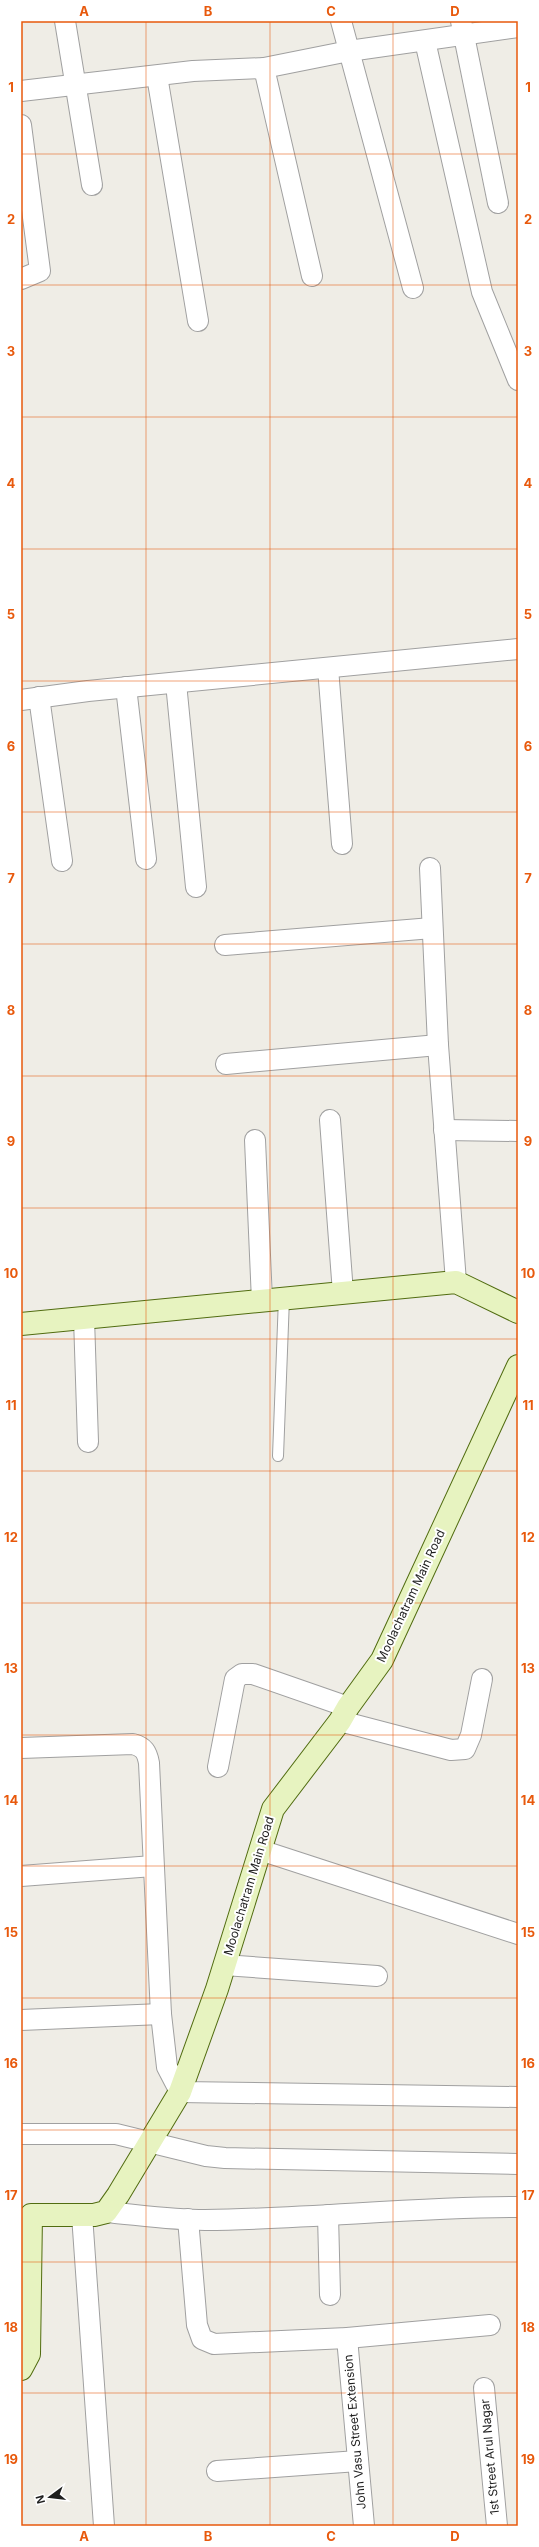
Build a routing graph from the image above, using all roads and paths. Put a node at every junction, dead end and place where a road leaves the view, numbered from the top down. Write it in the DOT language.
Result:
graph roads {
  1 [pos="65,21"];
  2 [pos="341,21"];
  3 [pos="518,27"];
  4 [pos="462,28"];
  5 [pos="425,41"];
  6 [pos="349,51"];
  7 [pos="264,68"];
  8 [pos="157,76"];
  9 [pos="74,85"];
  10 [pos="21,91"];
  11 [pos="21,125"];
  12 [pos="92,185"];
  13 [pos="498,203"];
  14 [pos="312,276"];
  15 [pos="21,279"];
  16 [pos="412,288"];
  17 [pos="198,321"];
  18 [pos="518,380"];
  19 [pos="518,650"];
  20 [pos="328,668"];
  21 [pos="176,682"];
  22 [pos="126,687"];
  23 [pos="30,698"];
  24 [pos="342,844"];
  25 [pos="62,860"];
  26 [pos="146,860"];
  27 [pos="430,868"];
  28 [pos="196,887"];
  29 [pos="432,928"];
  30 [pos="225,945"];
  31 [pos="438,1045"];
  32 [pos="226,1064"];
  33 [pos="330,1120"];
  34 [pos="444,1130"];
  35 [pos="518,1131"];
  36 [pos="255,1140"];
  37 [pos="456,1282"];
  38 [pos="343,1293"];
  39 [pos="284,1298"];
  40 [pos="262,1300"];
  41 [pos="518,1312"];
  42 [pos="84,1318"];
  43 [pos="21,1324"];
  44 [pos="518,1366"];
  45 [pos="88,1442"];
  46 [pos="278,1456"];
  47 [pos="482,1679"];
  48 [pos="344,1714"];
  49 [pos="21,1748"];
  50 [pos="218,1767"];
  51 [pos="260,1850"];
  52 [pos="153,1866"];
  53 [pos="21,1876"];
  54 [pos="518,1934"];
  55 [pos="224,1965"];
  56 [pos="377,1976"];
  57 [pos="161,2014"];
  58 [pos="21,2020"];
  59 [pos="180,2092"];
  60 [pos="518,2098"];
  61 [pos="21,2134"];
  62 [pos="149,2143"];
  63 [pos="518,2164"];
  64 [pos="518,2207"];
  65 [pos="106,2212"];
  66 [pos="26,2215"];
  67 [pos="82,2215"];
  68 [pos="328,2215"];
  69 [pos="188,2219"];
  70 [pos="330,2295"];
  71 [pos="490,2325"];
  72 [pos="347,2338"];
  73 [pos="21,2369"];
  74 [pos="484,2388"];
  75 [pos="358,2461"];
  76 [pos="217,2471"];
  77 [pos="104,2526"];
  78 [pos="364,2526"];
  79 [pos="496,2526"];
  1 -- 9 [label="street"];
  2 -- 6 [label="street"];
  3 -- 4 [label="street"];
  4 -- 5 [label="street"];
  4 -- 13 [label="street"];
  5 -- 6 [label="street"];
  5 -- 18 [label="street"];
  6 -- 7 [label="street"];
  6 -- 16 [label="street"];
  7 -- 8 [label="street"];
  7 -- 14 [label="street"];
  8 -- 9 [label="street"];
  8 -- 17 [label="street"];
  9 -- 10 [label="street"];
  9 -- 12 [label="street"];
  11 -- 15 [label="street"];
  19 -- 20 [label="street"];
  20 -- 21 [label="street"];
  20 -- 24 [label="street"];
  21 -- 22 [label="street"];
  21 -- 28 [label="street"];
  22 -- 23 [label="street"];
  22 -- 26 [label="street"];
  23 -- 25 [label="street"];
  27 -- 29 [label="street"];
  29 -- 30 [label="street"];
  29 -- 31 [label="street"];
  31 -- 32 [label="street"];
  31 -- 34 [label="street"];
  33 -- 38 [label="street"];
  34 -- 35 [label="street"];
  34 -- 37 [label="street"];
  36 -- 40 [label="street"];
  37 -- 38 [label="street"];
  37 -- 41 [label="street"];
  38 -- 39 [label="street"];
  39 -- 40 [label="street"];
  39 -- 46 [label="lane"];
  40 -- 42 [label="street"];
  42 -- 43 [label="street"];
  42 -- 45 [label="street"];
  44 -- 48 [label="street, Moolachatram Main Road"];
  47 -- 48 [label="street"];
  48 -- 50 [label="street"];
  48 -- 51 [label="street, Moolachatram Main Road"];
  49 -- 52 [label="street"];
  51 -- 54 [label="street"];
  51 -- 55 [label="street, Moolachatram Main Road"];
  52 -- 53 [label="street"];
  52 -- 57 [label="street"];
  55 -- 56 [label="street"];
  55 -- 59 [label="street, Moolachatram Main Road"];
  57 -- 58 [label="street"];
  57 -- 59 [label="street"];
  59 -- 60 [label="street"];
  59 -- 62 [label="street, Moolachatram Main Road"];
  61 -- 62 [label="street"];
  62 -- 63 [label="street"];
  62 -- 65 [label="street, Moolachatram Main Road"];
  64 -- 68 [label="street"];
  65 -- 67 [label="street"];
  65 -- 69 [label="street"];
  66 -- 67 [label="street"];
  66 -- 73 [label="street"];
  67 -- 77 [label="street"];
  68 -- 69 [label="street"];
  68 -- 70 [label="street"];
  69 -- 72 [label="street"];
  71 -- 72 [label="street"];
  72 -- 75 [label="street, John Vasu Street Extension"];
  74 -- 79 [label="street, 1st Street Arul Nagar"];
  75 -- 76 [label="street"];
  75 -- 78 [label="street, John Vasu Street Extension"];
}
